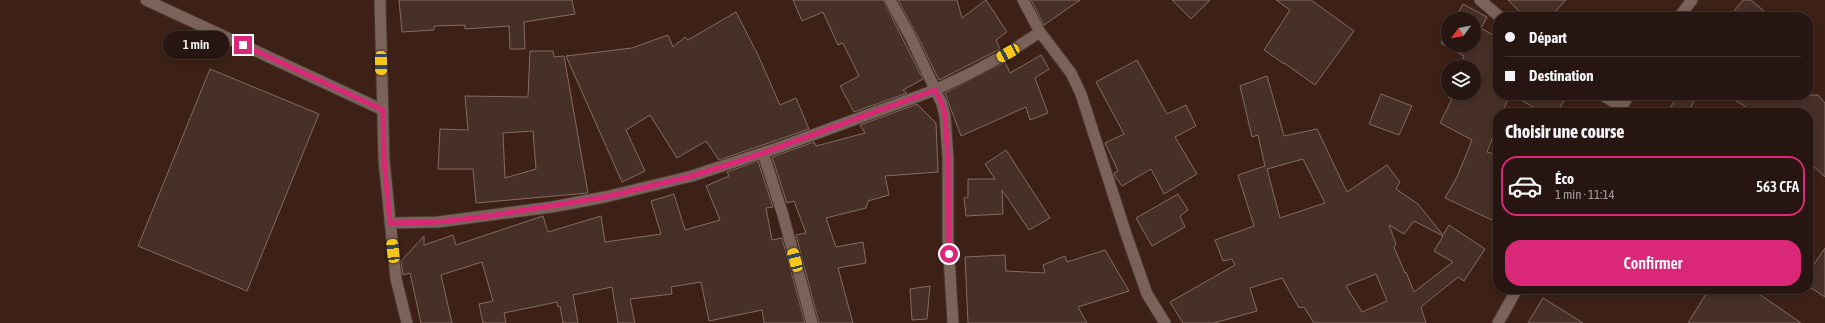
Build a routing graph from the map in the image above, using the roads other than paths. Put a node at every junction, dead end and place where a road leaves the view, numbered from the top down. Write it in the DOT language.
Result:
graph roads {
  1 [pos="146,0"];
  2 [pos="380,0"];
  3 [pos="890,0"];
  4 [pos="1023,0"];
  5 [pos="1480,0"];
  6 [pos="1692,0"];
  7 [pos="1494,12"];
  8 [pos="1683,12"];
  9 [pos="1040,32"];
  10 [pos="935,90"];
  11 [pos="1608,100"];
  12 [pos="1618,108"];
  13 [pos="383,110"];
  14 [pos="763,153"];
  15 [pos="390,223"];
  16 [pos="1514,294"];
  17 [pos="407,323"];
  18 [pos="812,323"];
  19 [pos="953,323"];
  20 [pos="1166,323"];
  21 [pos="1498,323"];
  1 -- 13 [label="street"];
  2 -- 13 [label="street"];
  3 -- 10 [label="street"];
  4 -- 9 [label="street"];
  5 -- 7 [label="street"];
  6 -- 8 [label="street"];
  9 -- 10 [label="street"];
  9 -- 20 [label="street"];
  10 -- 14 [label="street"];
  10 -- 19 [label="street"];
  11 -- 12 [label="street"];
  13 -- 15 [label="street"];
  14 -- 15 [label="street"];
  14 -- 18 [label="street"];
  15 -- 17 [label="street"];
  16 -- 21 [label="street"];
}
